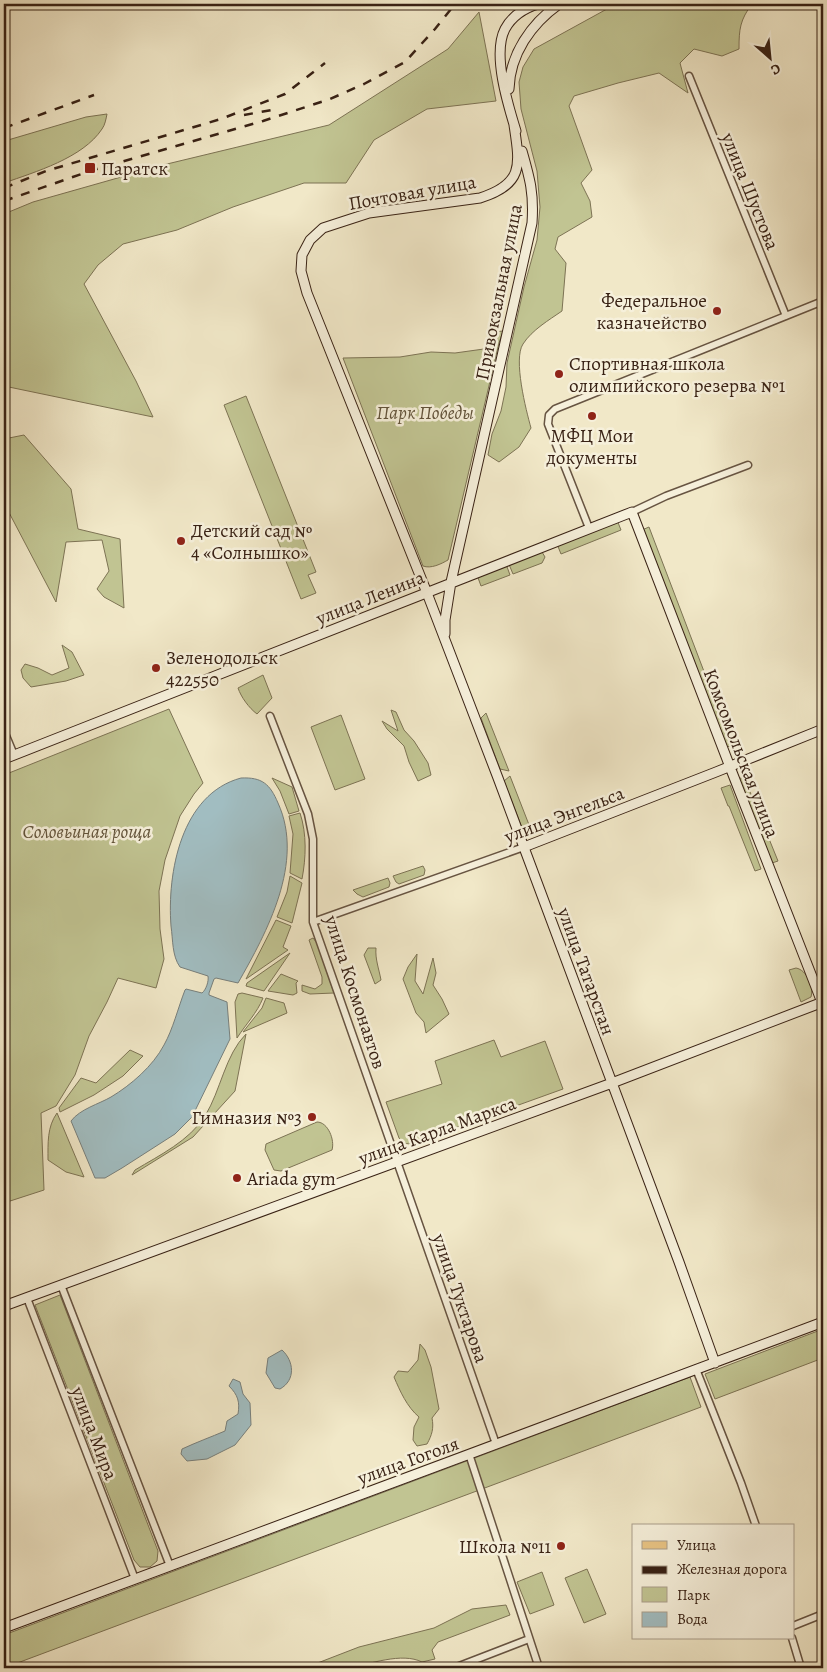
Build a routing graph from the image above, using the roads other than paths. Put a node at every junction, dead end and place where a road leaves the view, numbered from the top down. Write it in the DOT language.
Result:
graph roads {
  1 [pos="8,4"];
  2 [pos="538,4"];
  3 [pos="559,4"];
  4 [pos="4,6"];
  5 [pos="689,76"];
  6 [pos="508,102"];
  7 [pos="514,125"];
  8 [pos="823,301"];
  9 [pos="786,316"];
  10 [pos="748,465"];
  11 [pos="632,512"];
  12 [pos="589,528"];
  13 [pos="451,582"];
  14 [pos="427,593"];
  15 [pos="445,639"];
  16 [pos="270,716"];
  17 [pos="823,729"];
  18 [pos="4,731"];
  19 [pos="14,755"];
  20 [pos="4,759"];
  21 [pos="730,767"];
  22 [pos="524,847"];
  23 [pos="313,922"];
  24 [pos="823,1003"];
  25 [pos="612,1083"];
  26 [pos="398,1162"];
  27 [pos="61,1286"];
  28 [pos="27,1298"];
  29 [pos="4,1306"];
  30 [pos="823,1322"];
  31 [pos="714,1362"];
  32 [pos="696,1370"];
  33 [pos="496,1444"];
  34 [pos="470,1454"];
  35 [pos="755,1524"];
  36 [pos="170,1566"];
  37 [pos="135,1579"];
  38 [pos="823,1614"];
  39 [pos="794,1626"];
  40 [pos="4,1628"];
  41 [pos="529,1639"];
  42 [pos="793,1640"];
  43 [pos="454,1668"];
  44 [pos="539,1668"];
  45 [pos="801,1668"];
  1 -- 4 [label="main road"];
  2 -- 6 [label="street"];
  3 -- 6 [label="street"];
  5 -- 9 [label="street, улица Шустова"];
  6 -- 7 [label="street"];
  7 -- 13 [label="street, Привокзальная улица"];
  7 -- 14 [label="street, Почтовая улица"];
  8 -- 9 [label="street"];
  9 -- 12 [label="street"];
  10 -- 11 [label="street, улица Ленина"];
  11 -- 12 [label="street, улица Ленина"];
  11 -- 21 [label="street, Комсомольская улица"];
  12 -- 13 [label="street, улица Ленина"];
  13 -- 14 [label="street, улица Ленина"];
  13 -- 15 [label="street, Привокзальная улица"];
  14 -- 15 [label="street, улица Татарстан"];
  14 -- 19 [label="street, улица Ленина"];
  15 -- 22 [label="street, улица Татарстан"];
  16 -- 23 [label="street, улица Космонавтов"];
  17 -- 21 [label="street, улица Энгельса"];
  18 -- 19 [label="street"];
  19 -- 20 [label="street, улица Ленина"];
  21 -- 22 [label="street, улица Энгельса"];
  21 -- 24 [label="street, Комсомольская улица"];
  22 -- 23 [label="street, улица Энгельса"];
  22 -- 25 [label="street, улица Татарстан"];
  23 -- 26 [label="street, улица Космонавтов"];
  24 -- 25 [label="street, улица Карла Маркса"];
  25 -- 26 [label="street, улица Карла Маркса"];
  25 -- 31 [label="street, улица Татарстан"];
  26 -- 27 [label="street, улица Карла Маркса"];
  26 -- 33 [label="street, улица Туктарова"];
  27 -- 28 [label="street, улица Карла Маркса"];
  27 -- 36 [label="street, улица Мира"];
  28 -- 29 [label="street, улица Карла Маркса"];
  28 -- 37 [label="street, улица Мира"];
  30 -- 31 [label="street, улица Гоголя"];
  31 -- 32 [label="street, улица Гоголя"];
  32 -- 33 [label="street, улица Гоголя"];
  32 -- 35 [label="street"];
  33 -- 34 [label="street, улица Гоголя"];
  34 -- 36 [label="street, улица Гоголя"];
  34 -- 41 [label="street"];
  36 -- 37 [label="street, улица Гоголя"];
  37 -- 40 [label="street, улица Гоголя"];
  38 -- 39 [label="street"];
  41 -- 43 [label="street"];
  41 -- 44 [label="street"];
  42 -- 45 [label="street"];
}
